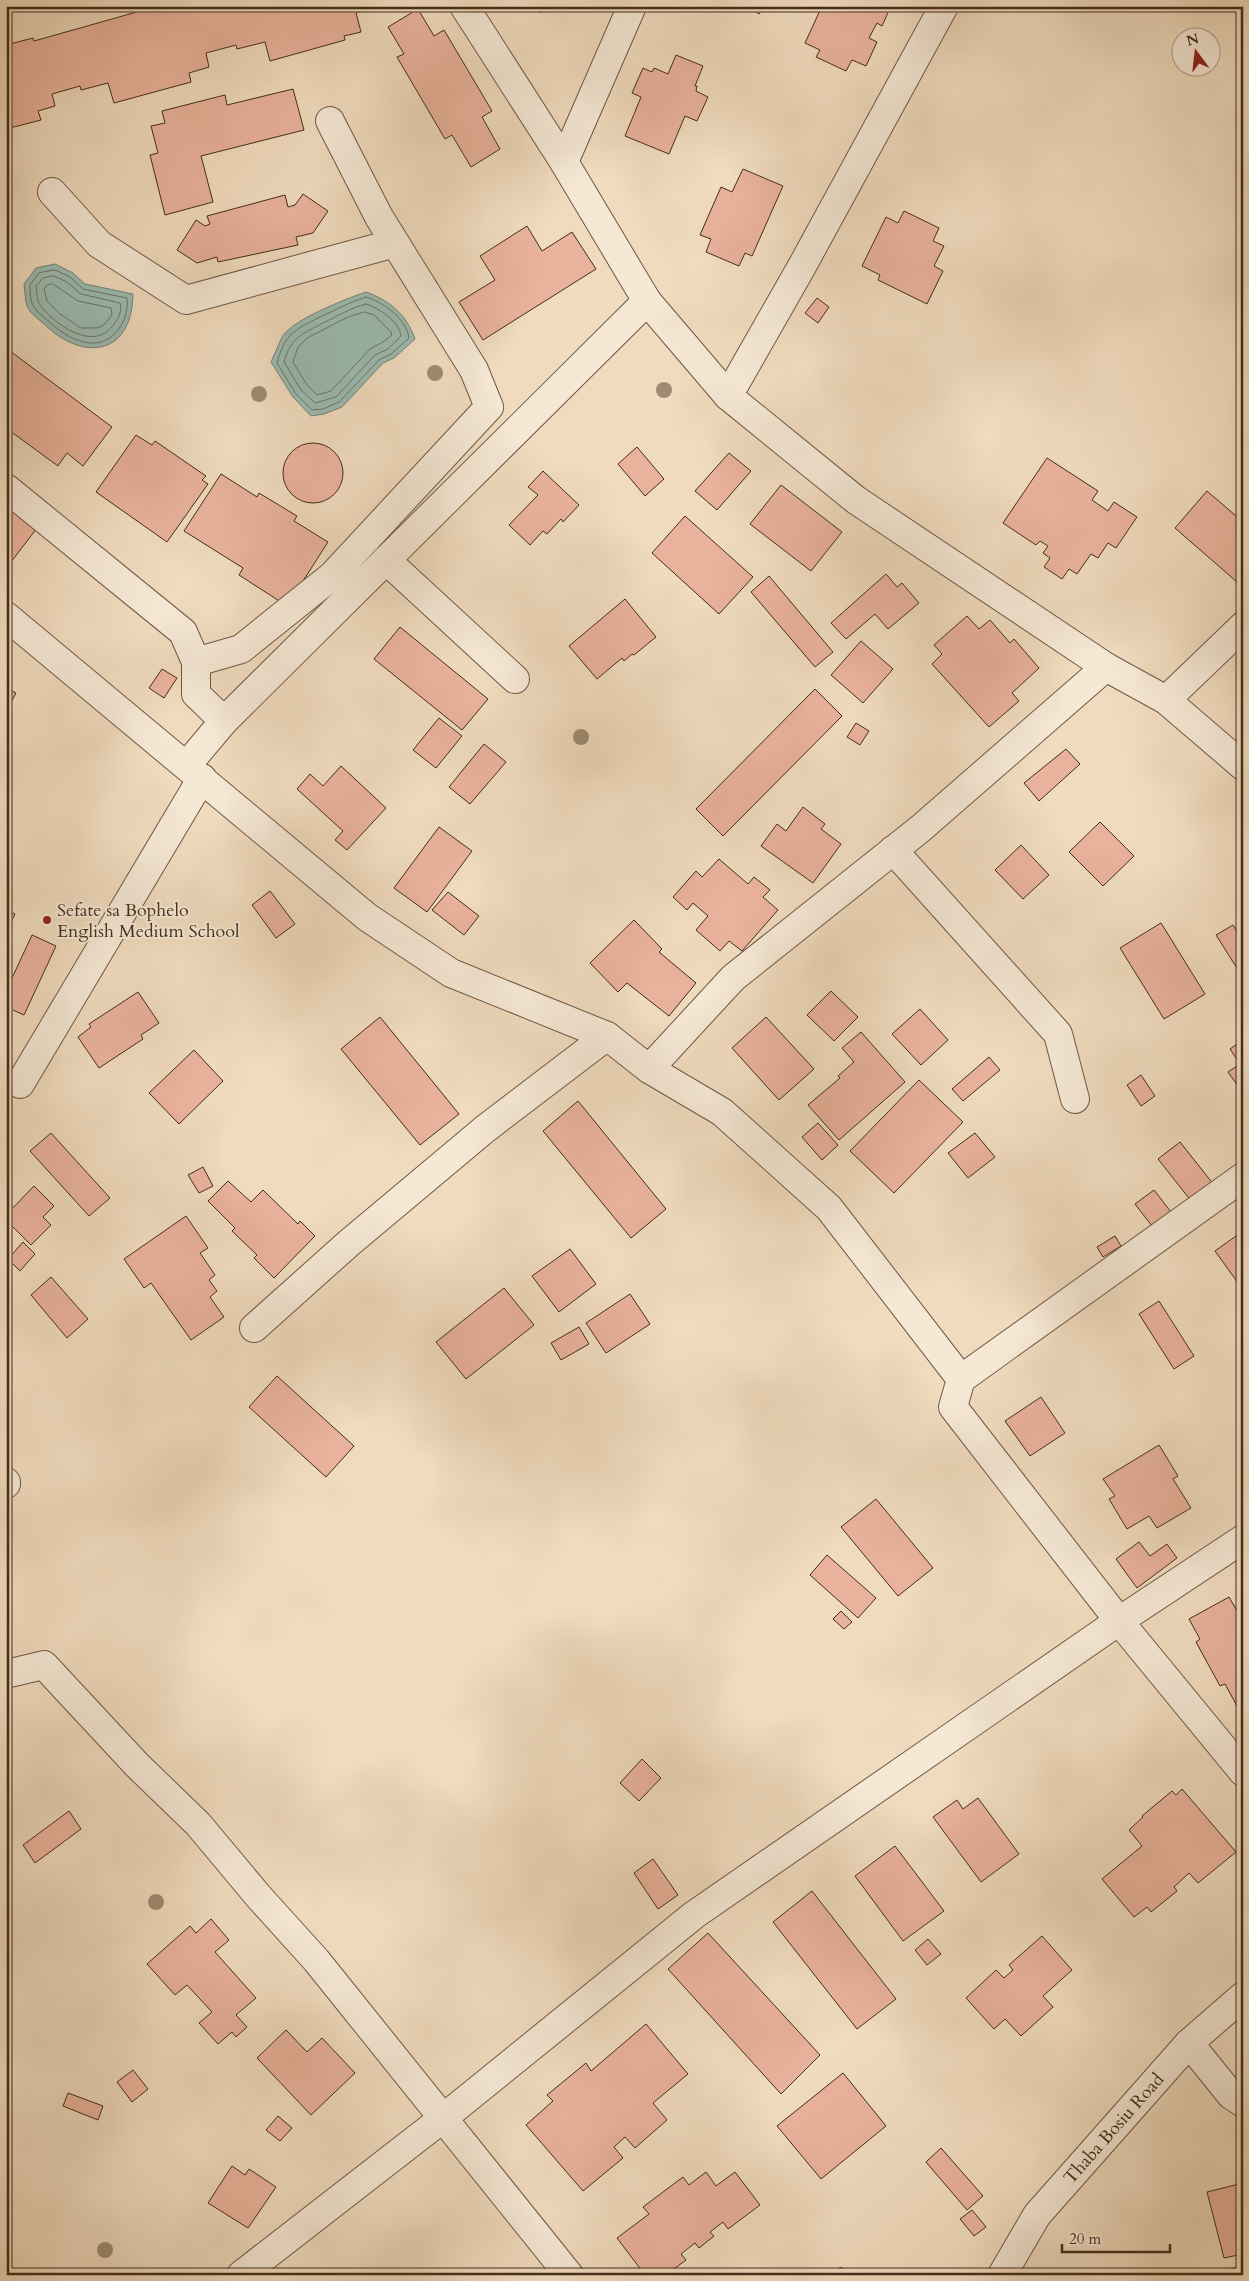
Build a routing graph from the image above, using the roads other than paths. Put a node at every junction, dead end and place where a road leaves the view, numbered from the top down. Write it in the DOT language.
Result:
graph roads {
  1 [pos="464,6"];
  2 [pos="632,6"];
  3 [pos="944,6"];
  4 [pos="330,121"];
  5 [pos="564,162"];
  6 [pos="52,192"];
  7 [pos="395,243"];
  8 [pos="647,301"];
  9 [pos="728,396"];
  10 [pos="6,488"];
  11 [pos="386,560"];
  12 [pos="6,616"];
  13 [pos="1243,626"];
  14 [pos="196,662"];
  15 [pos="1106,667"];
  16 [pos="516,679"];
  17 [pos="1166,700"];
  18 [pos="224,721"];
  19 [pos="1243,766"];
  20 [pos="195,772"];
  21 [pos="893,850"];
  22 [pos="607,1036"];
  23 [pos="650,1069"];
  24 [pos="20,1084"];
  25 [pos="1075,1098"];
  26 [pos="1243,1177"];
  27 [pos="254,1328"];
  28 [pos="961,1379"];
  29 [pos="1243,1539"];
  30 [pos="1119,1621"];
  31 [pos="6,1674"];
  32 [pos="1243,1772"];
  33 [pos="1243,1996"];
  34 [pos="1190,2042"];
  35 [pos="1243,2103"];
  36 [pos="442,2119"];
  37 [pos="241,2275"];
  38 [pos="569,2275"];
  39 [pos="1002,2275"];
  1 -- 5 [label="street"];
  2 -- 5 [label="street"];
  3 -- 9 [label="street"];
  4 -- 7 [label="street"];
  5 -- 8 [label="street"];
  6 -- 7 [label="street"];
  7 -- 14 [label="street"];
  8 -- 9 [label="street"];
  8 -- 11 [label="street"];
  9 -- 15 [label="street"];
  10 -- 14 [label="street"];
  11 -- 16 [label="street"];
  11 -- 18 [label="street"];
  12 -- 20 [label="street"];
  13 -- 17 [label="street"];
  14 -- 18 [label="street"];
  15 -- 17 [label="street"];
  15 -- 21 [label="street"];
  17 -- 19 [label="street"];
  18 -- 20 [label="street"];
  20 -- 22 [label="street"];
  20 -- 24 [label="street"];
  21 -- 23 [label="street"];
  21 -- 25 [label="street"];
  22 -- 23 [label="street"];
  22 -- 27 [label="street"];
  23 -- 28 [label="street"];
  26 -- 28 [label="street"];
  28 -- 30 [label="street"];
  29 -- 30 [label="street"];
  30 -- 32 [label="street"];
  30 -- 36 [label="street"];
  31 -- 36 [label="street"];
  33 -- 34 [label="street, Thaba Bosiu Road"];
  34 -- 35 [label="street"];
  34 -- 39 [label="street, Thaba Bosiu Road"];
  36 -- 37 [label="street"];
  36 -- 38 [label="street"];
}
